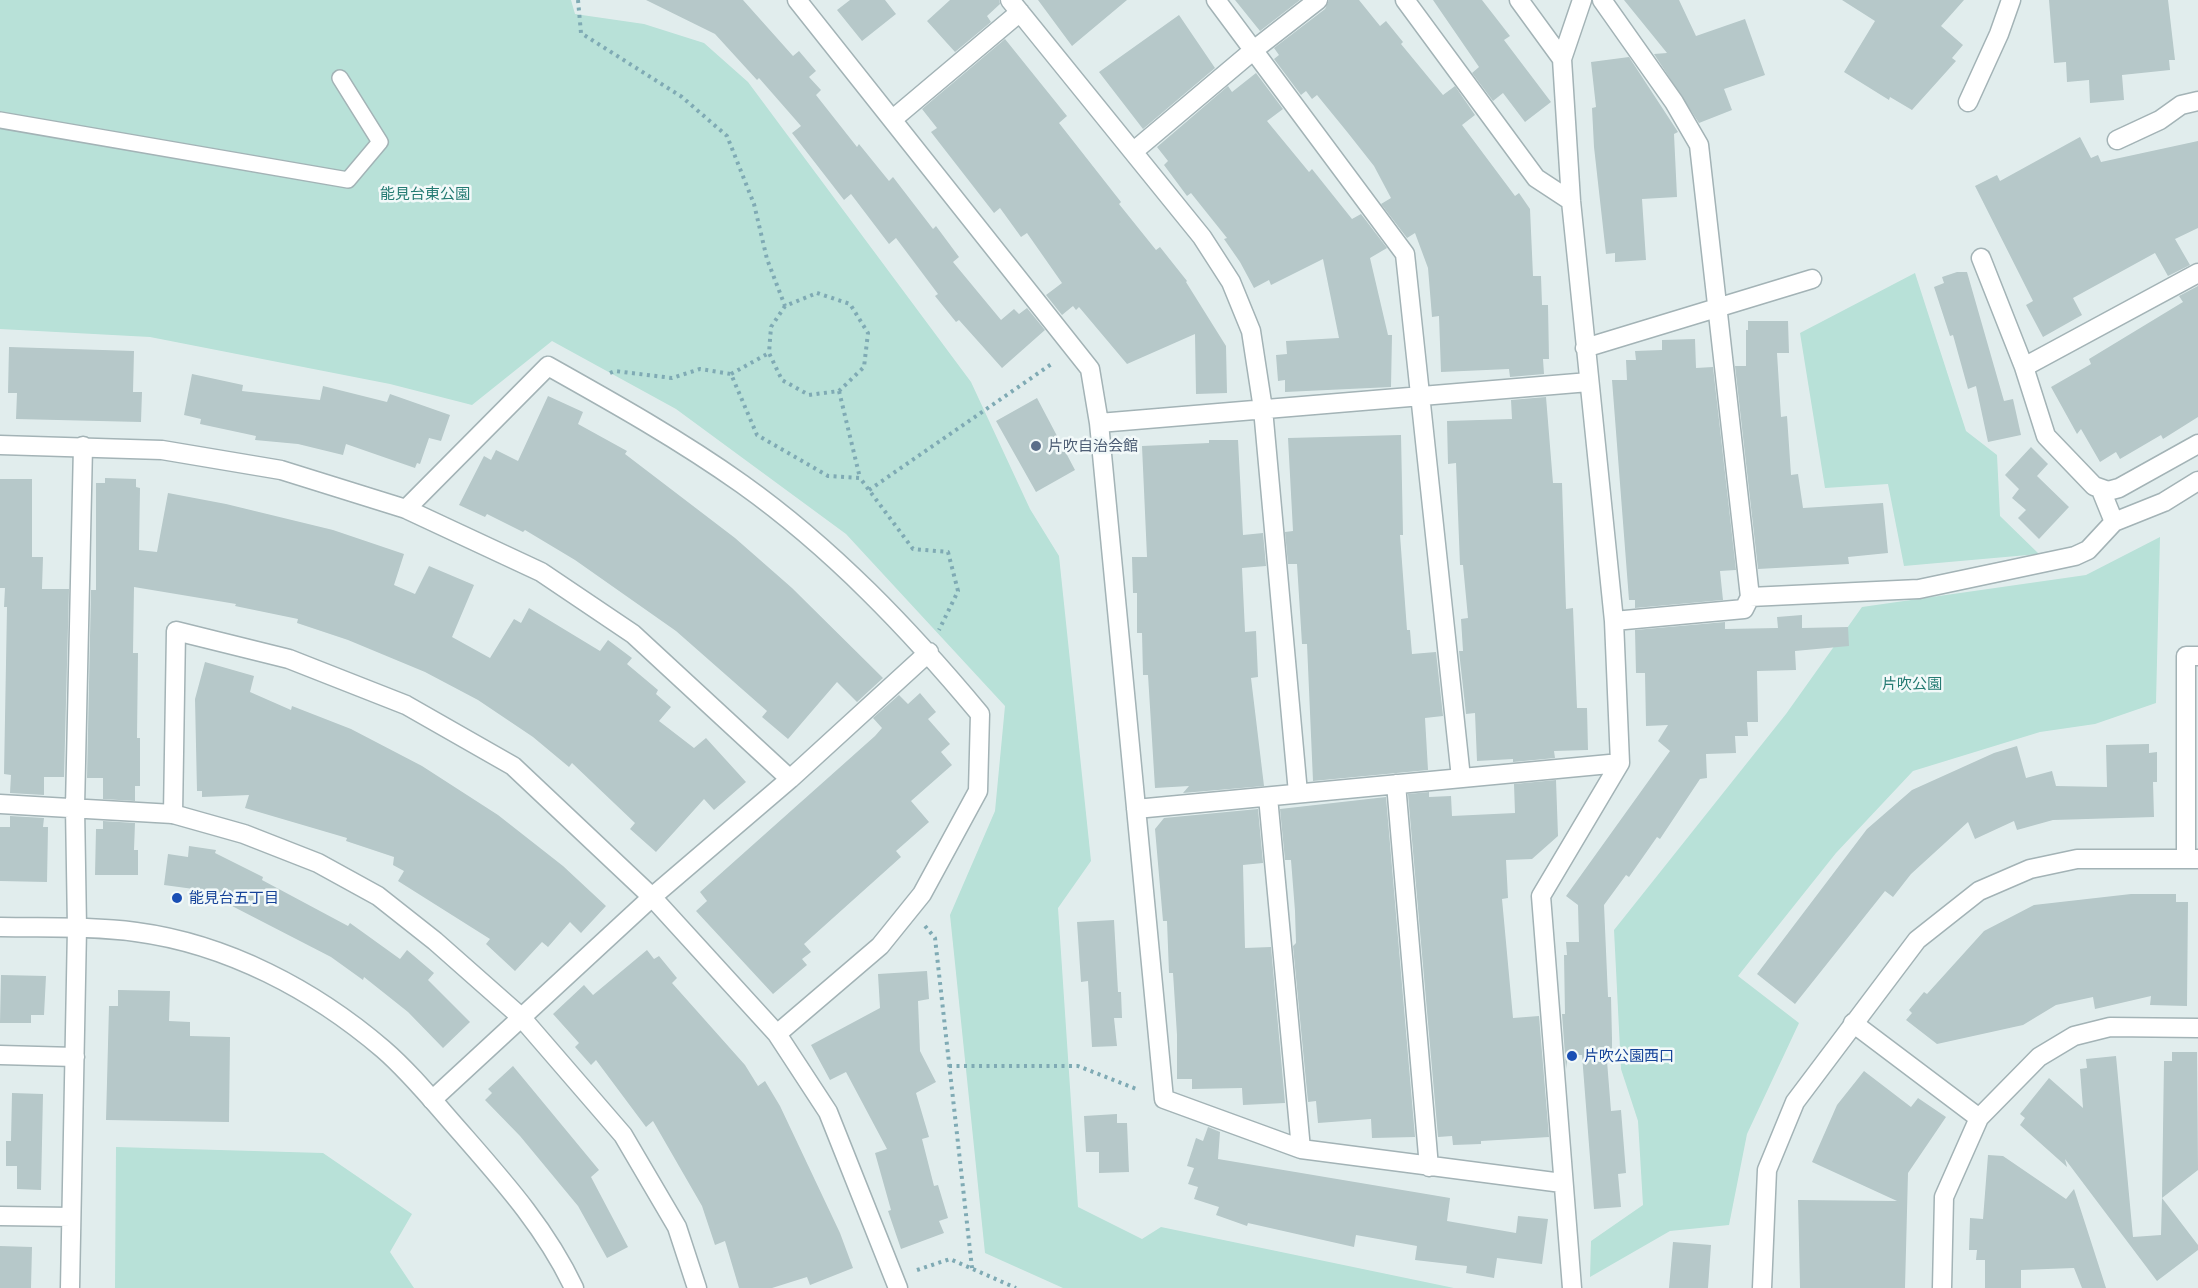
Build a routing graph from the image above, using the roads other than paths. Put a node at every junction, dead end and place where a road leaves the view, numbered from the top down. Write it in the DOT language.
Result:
graph roads {
  1 [pos="797,0"];
  2 [pos="1216,0"];
  3 [pos="1318,0"];
  4 [pos="1405,0"];
  5 [pos="1519,0"];
  6 [pos="1582,0"];
  7 [pos="1602,0"];
  8 [pos="2011,0"];
  9 [pos="1015,6"];
  10 [pos="1255,49"];
  11 [pos="1562,59"];
  12 [pos="340,78"];
  13 [pos="2198,101"];
  14 [pos="1968,102"];
  15 [pos="893,119"];
  16 [pos="0,120"];
  17 [pos="2117,140"];
  18 [pos="1134,151"];
  19 [pos="1571,201"];
  20 [pos="1982,258"];
  21 [pos="2198,273"];
  22 [pos="1812,279"];
  23 [pos="1715,308"];
  24 [pos="1585,348"];
  25 [pos="2024,367"];
  26 [pos="1589,382"];
  27 [pos="1423,397"];
  28 [pos="1263,410"];
  29 [pos="1099,423"];
  30 [pos="2198,444"];
  31 [pos="0,445"];
  32 [pos="83,446"];
  33 [pos="2198,481"];
  34 [pos="2101,490"];
  35 [pos="406,509"];
  36 [pos="2114,522"];
  37 [pos="1750,597"];
  38 [pos="1614,621"];
  39 [pos="929,652"];
  40 [pos="2198,656"];
  41 [pos="1620,763"];
  42 [pos="1461,778"];
  43 [pos="790,779"];
  44 [pos="1396,784"];
  45 [pos="1298,793"];
  46 [pos="1268,797"];
  47 [pos="0,804"];
  48 [pos="75,807"];
  49 [pos="1136,809"];
  50 [pos="173,814"];
  51 [pos="2192,859"];
  52 [pos="652,897"];
  53 [pos="0,927"];
  54 [pos="77,928"];
  55 [pos="521,1017"];
  56 [pos="1852,1023"];
  57 [pos="2198,1028"];
  58 [pos="777,1034"];
  59 [pos="0,1055"];
  60 [pos="75,1057"];
  61 [pos="432,1100"];
  62 [pos="1979,1118"];
  63 [pos="1301,1149"];
  64 [pos="1429,1167"];
  65 [pos="1562,1183"];
  66 [pos="0,1216"];
  67 [pos="71,1217"];
  68 [pos="896,1283"];
  69 [pos="70,1288"];
  70 [pos="574,1288"];
  71 [pos="697,1288"];
  72 [pos="1572,1288"];
  73 [pos="1762,1288"];
  74 [pos="1942,1288"];
  1 -- 15 [label="street"];
  2 -- 10 [label="street"];
  3 -- 10 [label="street"];
  4 -- 19 [label="street"];
  5 -- 11 [label="street"];
  6 -- 11 [label="street"];
  7 -- 23 [label="street"];
  8 -- 14 [label="street"];
  9 -- 15 [label="street"];
  9 -- 18 [label="street"];
  10 -- 18 [label="street"];
  10 -- 27 [label="street"];
  11 -- 19 [label="street"];
  12 -- 16 [label="lane"];
  13 -- 17 [label="street"];
  15 -- 29 [label="street"];
  18 -- 28 [label="street"];
  19 -- 24 [label="street"];
  20 -- 25 [label="street"];
  21 -- 25 [label="street"];
  22 -- 23 [label="street"];
  23 -- 24 [label="street"];
  23 -- 37 [label="street"];
  24 -- 26 [label="street"];
  25 -- 34 [label="street"];
  26 -- 27 [label="street"];
  26 -- 38 [label="street"];
  27 -- 28 [label="street"];
  27 -- 42 [label="street"];
  28 -- 29 [label="street"];
  28 -- 45 [label="street"];
  29 -- 49 [label="street"];
  30 -- 34 [label="street"];
  31 -- 32 [label="street"];
  32 -- 35 [label="street"];
  32 -- 48 [label="street"];
  33 -- 36 [label="street"];
  34 -- 36 [label="street"];
  35 -- 39 [label="street"];
  35 -- 43 [label="street"];
  36 -- 37 [label="street"];
  37 -- 38 [label="street"];
  38 -- 41 [label="street"];
  39 -- 43 [label="street"];
  39 -- 58 [label="street"];
  40 -- 51 [label="street"];
  41 -- 42 [label="street"];
  41 -- 65 [label="street"];
  42 -- 44 [label="street"];
  43 -- 52 [label="street"];
  44 -- 45 [label="street"];
  44 -- 64 [label="street"];
  45 -- 46 [label="street"];
  46 -- 49 [label="street"];
  46 -- 63 [label="street"];
  47 -- 48 [label="street"];
  48 -- 50 [label="street"];
  48 -- 54 [label="street"];
  49 -- 63 [label="street"];
  50 -- 52 [label="street"];
  50 -- 55 [label="street"];
  51 -- 56 [label="street"];
  52 -- 55 [label="street"];
  52 -- 58 [label="street"];
  53 -- 54 [label="street"];
  54 -- 60 [label="street"];
  54 -- 61 [label="street"];
  55 -- 61 [label="street"];
  55 -- 71 [label="street"];
  56 -- 62 [label="street"];
  56 -- 73 [label="street"];
  57 -- 62 [label="street"];
  58 -- 68 [label="street"];
  59 -- 60 [label="street"];
  60 -- 67 [label="street"];
  61 -- 70 [label="street"];
  62 -- 74 [label="street"];
  63 -- 64 [label="street"];
  64 -- 65 [label="street"];
  65 -- 72 [label="street"];
  66 -- 67 [label="street"];
  67 -- 69 [label="street"];
}
